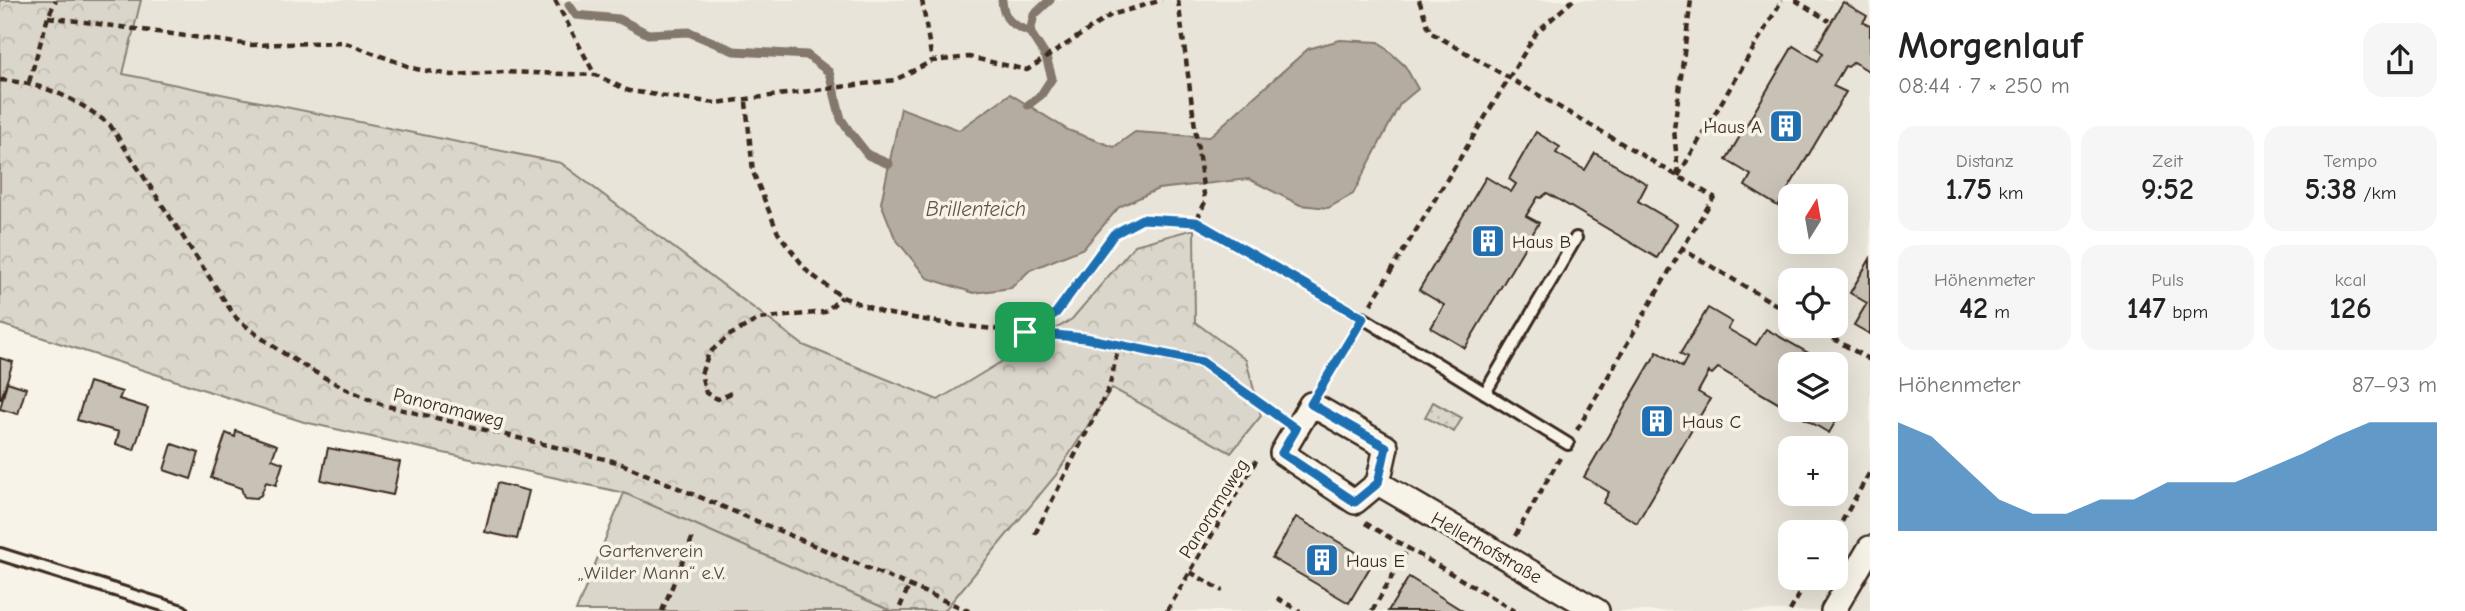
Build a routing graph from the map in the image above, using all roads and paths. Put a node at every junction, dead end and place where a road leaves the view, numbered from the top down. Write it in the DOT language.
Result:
graph roads {
  1 [pos="56,0"];
  2 [pos="555,0"];
  3 [pos="922,0"];
  4 [pos="1162,0"];
  5 [pos="1178,0"];
  6 [pos="1419,0"];
  7 [pos="1573,0"];
  8 [pos="1691,0"];
  9 [pos="1782,0"];
  10 [pos="1794,0"];
  11 [pos="48,17"];
  12 [pos="1829,21"];
  13 [pos="932,61"];
  14 [pos="596,75"];
  15 [pos="1509,77"];
  16 [pos="0,80"];
  17 [pos="29,82"];
  18 [pos="746,102"];
  19 [pos="1678,176"];
  20 [pos="1196,222"];
  21 [pos="1576,238"];
  22 [pos="1682,249"];
  23 [pos="842,298"];
  24 [pos="1778,306"];
  25 [pos="1363,318"];
  26 [pos="1025,332"];
  27 [pos="1833,338"];
  28 [pos="1119,345"];
  29 [pos="1870,359"];
  30 [pos="731,393"];
  31 [pos="1485,393"];
  32 [pos="1311,404"];
  33 [pos="1296,429"];
  34 [pos="1568,444"];
  35 [pos="1295,462"];
  36 [pos="1870,472"];
  37 [pos="1378,483"];
  38 [pos="1843,520"];
  39 [pos="1363,522"];
  40 [pos="694,534"];
  41 [pos="1035,534"];
  42 [pos="1870,548"];
  43 [pos="1408,549"];
  44 [pos="0,555"];
  45 [pos="1503,556"];
  46 [pos="1190,572"];
  47 [pos="909,586"];
  48 [pos="1802,590"];
  49 [pos="1223,591"];
  50 [pos="1277,598"];
  51 [pos="900,607"];
  52 [pos="182,611"];
  53 [pos="662,611"];
  54 [pos="969,611"];
  55 [pos="1167,611"];
  56 [pos="1300,611"];
  57 [pos="1372,611"];
  58 [pos="1515,611"];
  59 [pos="1597,611"];
  60 [pos="1790,611"];
  61 [pos="1833,611"];
  1 -- 11 [label="path"];
  2 -- 14 [label="path"];
  3 -- 13 [label="path"];
  4 -- 13 [label="path"];
  5 -- 20 [label="path"];
  6 -- 15 [label="path"];
  7 -- 15 [label="path"];
  8 -- 19 [label="path"];
  9 -- 19 [label="path"];
  10 -- 12 [label="path"];
  11 -- 14 [label="path"];
  11 -- 17 [label="path"];
  13 -- 18 [label="path"];
  14 -- 18 [label="path"];
  15 -- 19 [label="path"];
  15 -- 25 [label="path"];
  16 -- 17 [label="path, Panoramaweg"];
  17 -- 47 [label="path, Panoramaweg"];
  18 -- 23 [label="path"];
  19 -- 22 [label="path"];
  20 -- 25 [label="path"];
  20 -- 26 [label="path"];
  21 -- 31 [label="lane"];
  22 -- 24 [label="path"];
  22 -- 34 [label="path"];
  23 -- 26 [label="path"];
  23 -- 30 [label="path"];
  25 -- 31 [label="lane"];
  25 -- 32 [label="path"];
  26 -- 28 [label="path"];
  27 -- 29 [label="path"];
  28 -- 33 [label="path"];
  28 -- 41 [label="path"];
  31 -- 34 [label="lane"];
  32 -- 33 [label="street"];
  32 -- 37 [label="street"];
  33 -- 35 [label="street"];
  34 -- 45 [label="path"];
  35 -- 37 [label="street"];
  35 -- 46 [label="path, Panoramaweg"];
  36 -- 38 [label="path"];
  37 -- 45 [label="street, Hellerhofstraße"];
  39 -- 43 [label="path"];
  40 -- 53 [label="path"];
  42 -- 61 [label="street"];
  43 -- 57 [label="path"];
  43 -- 58 [label="path"];
  44 -- 52 [label="lane"];
  45 -- 59 [label="street, Hellerhofstraße"];
  46 -- 49 [label="path"];
  46 -- 55 [label="path, Panoramaweg"];
  47 -- 51 [label="path"];
  47 -- 54 [label="path, Panoramaweg"];
  48 -- 60 [label="path"];
  50 -- 56 [label="path"];
}
